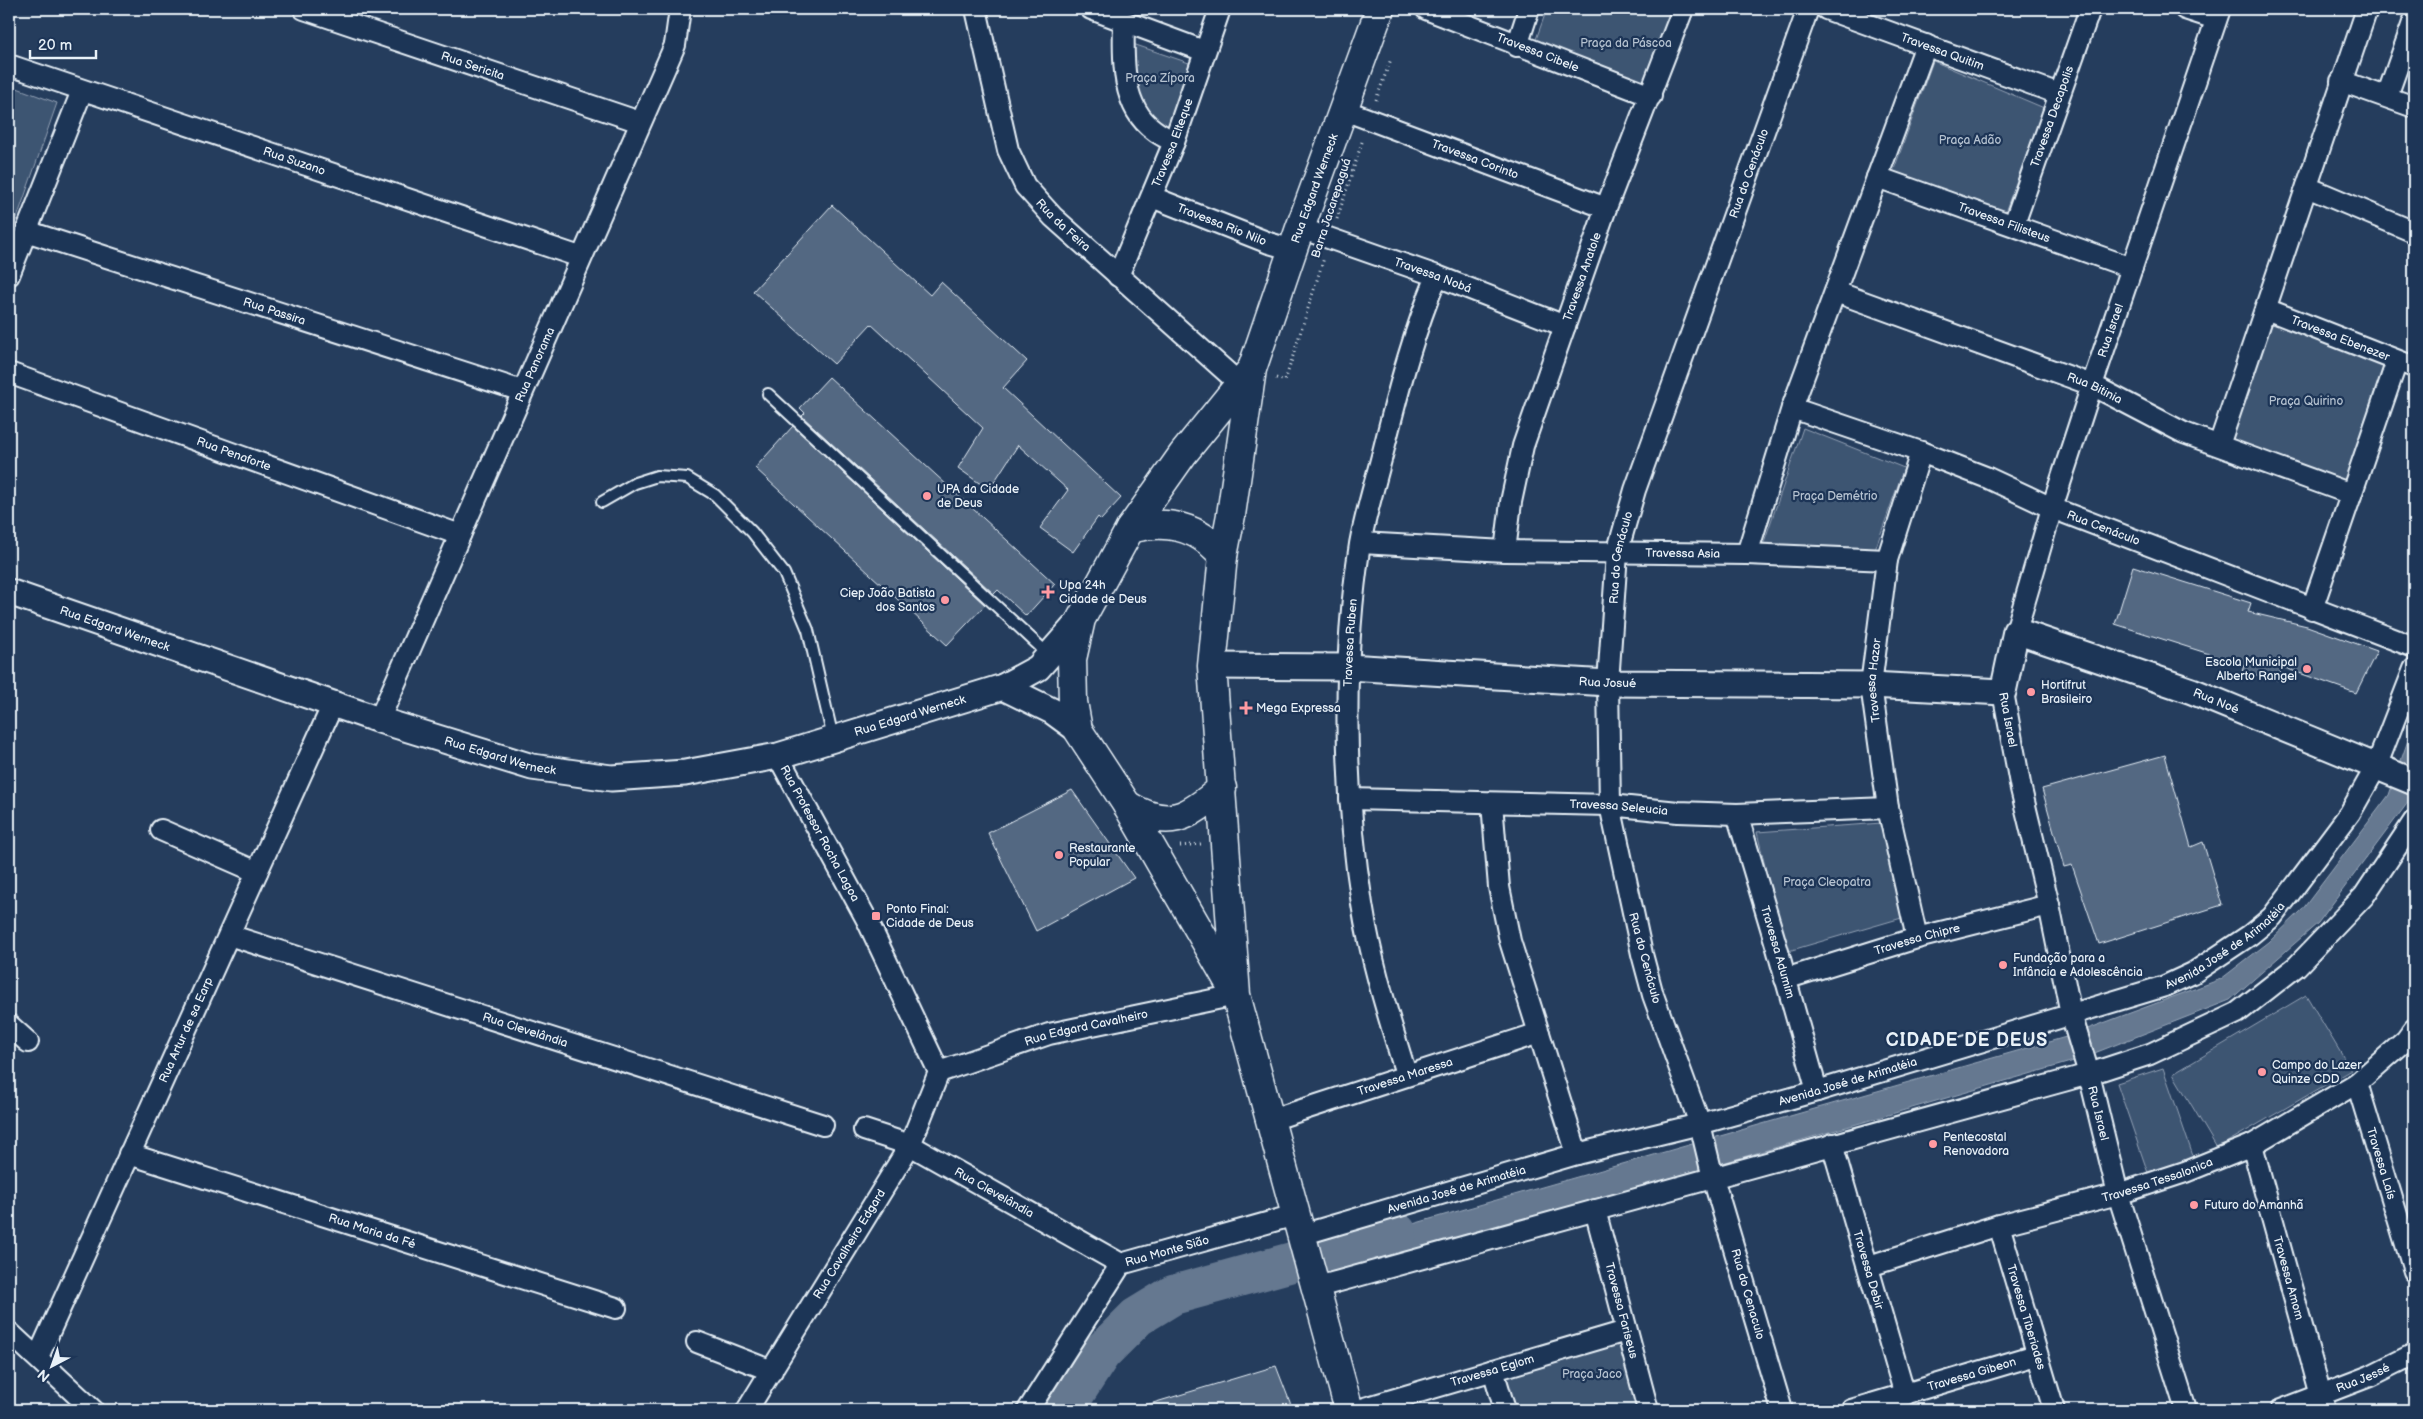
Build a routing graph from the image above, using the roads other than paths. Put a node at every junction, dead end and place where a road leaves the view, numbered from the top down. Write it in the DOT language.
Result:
graph roads {
  1 [pos="304,9"];
  2 [pos="680,9"];
  3 [pos="976,9"];
  4 [pos="1091,9"];
  5 [pos="1220,9"];
  6 [pos="1380,9"];
  7 [pos="1426,9"];
  8 [pos="1529,9"];
  9 [pos="1683,9"];
  10 [pos="1808,9"];
  11 [pos="1826,9"];
  12 [pos="2090,9"];
  13 [pos="2185,9"];
  14 [pos="2367,9"];
  15 [pos="2218,14"];
  16 [pos="2414,20"];
  17 [pos="1124,22"];
  18 [pos="1517,46"];
  19 [pos="1926,46"];
  20 [pos="1204,51"];
  21 [pos="9,65"];
  22 [pos="2341,81"];
  23 [pos="82,91"];
  24 [pos="2059,94"];
  25 [pos="1651,96"];
  26 [pos="2387,96"];
  27 [pos="2414,107"];
  28 [pos="1344,110"];
  29 [pos="640,122"];
  30 [pos="1174,142"];
  31 [pos="1877,177"];
  32 [pos="2307,187"];
  33 [pos="1152,197"];
  34 [pos="1606,208"];
  35 [pos="2014,224"];
  36 [pos="26,231"];
  37 [pos="2414,232"];
  38 [pos="1296,239"];
  39 [pos="580,258"];
  40 [pos="2132,268"];
  41 [pos="9,275"];
  42 [pos="1118,276"];
  43 [pos="1437,276"];
  44 [pos="1836,292"];
  45 [pos="2266,308"];
  46 [pos="1565,326"];
  47 [pos="2406,364"];
  48 [pos="9,373"];
  49 [pos="1246,377"];
  50 [pos="2092,385"];
  51 [pos="522,391"];
  52 [pos="768,394"];
  53 [pos="1792,408"];
  54 [pos="2219,445"];
  55 [pos="1921,452"];
  56 [pos="2351,494"];
  57 [pos="602,502"];
  58 [pos="2052,508"];
  59 [pos="1130,529"];
  60 [pos="460,535"];
  61 [pos="1360,543"];
  62 [pos="1505,551"];
  63 [pos="1617,553"];
  64 [pos="1747,554"];
  65 [pos="1223,556"];
  66 [pos="1887,560"];
  67 [pos="9,592"];
  68 [pos="2312,609"];
  69 [pos="1080,619"];
  70 [pos="2016,631"];
  71 [pos="2414,647"];
  72 [pos="1050,656"];
  73 [pos="1212,666"];
  74 [pos="1348,667"];
  75 [pos="2414,669"];
  76 [pos="1608,683"];
  77 [pos="1871,685"];
  78 [pos="1003,687"];
  79 [pos="2003,692"];
  80 [pos="334,704"];
  81 [pos="379,720"];
  82 [pos="1078,730"];
  83 [pos="833,739"];
  84 [pos="778,756"];
  85 [pos="2379,768"];
  86 [pos="2414,782"];
  87 [pos="1222,788"];
  88 [pos="1350,799"];
  89 [pos="1492,802"];
  90 [pos="1127,805"];
  91 [pos="1610,805"];
  92 [pos="1888,808"];
  93 [pos="1736,814"];
  94 [pos="2414,821"];
  95 [pos="161,830"];
  96 [pos="257,872"];
  97 [pos="2049,905"];
  98 [pos="229,935"];
  99 [pos="1917,938"];
  100 [pos="1785,979"];
  101 [pos="1236,995"];
  102 [pos="2072,1018"];
  103 [pos="9,1025"];
  104 [pos="1539,1033"];
  105 [pos="2411,1038"];
  106 [pos="28,1042"];
  107 [pos="2088,1070"];
  108 [pos="939,1072"];
  109 [pos="1406,1074"];
  110 [pos="2357,1083"];
  111 [pos="1817,1091"];
  112 [pos="1271,1120"];
  113 [pos="823,1125"];
  114 [pos="1701,1128"];
  115 [pos="864,1130"];
  116 [pos="1832,1144"];
  117 [pos="910,1145"];
  118 [pos="2252,1145"];
  119 [pos="129,1154"];
  120 [pos="1576,1154"];
  121 [pos="1712,1173"];
  122 [pos="2118,1194"];
  123 [pos="1595,1210"];
  124 [pos="1999,1225"];
  125 [pos="1300,1232"];
  126 [pos="1121,1264"];
  127 [pos="1869,1266"];
  128 [pos="2414,1271"];
  129 [pos="1313,1283"];
  130 [pos="616,1308"];
  131 [pos="1626,1331"];
  132 [pos="9,1332"];
  133 [pos="697,1342"];
  134 [pos="2414,1354"];
  135 [pos="2036,1355"];
  136 [pos="38,1357"];
  137 [pos="1494,1370"];
  138 [pos="772,1371"];
  139 [pos="1905,1395"];
  140 [pos="2323,1403"];
  141 [pos="93,1410"];
  142 [pos="747,1410"];
  143 [pos="1028,1410"];
  144 [pos="1349,1410"];
  145 [pos="1358,1410"];
  146 [pos="1505,1410"];
  147 [pos="1648,1410"];
  148 [pos="1782,1410"];
  149 [pos="1852,1410"];
  150 [pos="2054,1410"];
  151 [pos="2186,1410"];
  152 [pos="2281,1410"];
  1 -- 29 [label="street, Rua Sericita"];
  2 -- 29 [label="street, Rua Panorama"];
  3 -- 42 [label="street, Rua da Feira"];
  4 -- 17 [label="street"];
  5 -- 20 [label="street, Travessa Elteque"];
  6 -- 28 [label="main road, Rua Edgard Werneck"];
  7 -- 18 [label="street, Travessa Cibele"];
  8 -- 18 [label="street"];
  9 -- 25 [label="street, Travessa Anatole"];
  10 -- 63 [label="street, Rua do Cenáculo"];
  11 -- 19 [label="street, Travessa Quitim"];
  12 -- 24 [label="street, Travessa Decapolis"];
  13 -- 15 [label="street"];
  14 -- 22 [label="street"];
  15 -- 40 [label="street, Rua Israel"];
  16 -- 26 [label="street"];
  17 -- 20 [label="street"];
  17 -- 30 [label="street"];
  18 -- 25 [label="street, Travessa Cibele"];
  19 -- 24 [label="street, Travessa Quitim"];
  19 -- 31 [label="street"];
  20 -- 30 [label="street, Travessa Elteque"];
  21 -- 23 [label="street, Rua Suzano"];
  22 -- 26 [label="street"];
  22 -- 32 [label="street"];
  23 -- 36 [label="street"];
  23 -- 39 [label="street, Rua Suzano"];
  24 -- 35 [label="street, Travessa Decapolis"];
  25 -- 34 [label="street, Travessa Anatole"];
  26 -- 27 [label="street"];
  28 -- 34 [label="street, Travessa Corinto"];
  28 -- 38 [label="main road, Rua Edgard Werneck"];
  29 -- 39 [label="street, Rua Panorama"];
  30 -- 33 [label="street, Travessa Elteque"];
  31 -- 35 [label="street, Travessa Filisteus"];
  31 -- 44 [label="street"];
  32 -- 37 [label="street"];
  32 -- 45 [label="street"];
  33 -- 38 [label="street, Travessa Rio Nilo"];
  33 -- 42 [label="street, Travessa Elteque"];
  34 -- 46 [label="street, Travessa Anatole"];
  35 -- 40 [label="street, Travessa Filisteus"];
  36 -- 41 [label="street"];
  36 -- 51 [label="street, Rua Passira"];
  38 -- 43 [label="street, Travessa Nobá"];
  38 -- 49 [label="main road, Rua Edgard Werneck"];
  39 -- 51 [label="street, Rua Panorama"];
  40 -- 50 [label="street, Rua Israel"];
  42 -- 49 [label="street, Rua da Feira"];
  43 -- 46 [label="street, Travessa Nobá"];
  43 -- 61 [label="street, Travessa Ruben"];
  44 -- 50 [label="street, Rua Bitinia"];
  44 -- 53 [label="street"];
  45 -- 47 [label="street, Travessa Ebenezer"];
  45 -- 54 [label="street"];
  46 -- 62 [label="street, Travessa Anatole"];
  47 -- 56 [label="street"];
  48 -- 60 [label="street, Rua Penaforte"];
  49 -- 59 [label="main road"];
  49 -- 65 [label="main road"];
  50 -- 54 [label="street, Rua Bitinia"];
  50 -- 58 [label="street, Rua Israel"];
  51 -- 60 [label="street, Rua Panorama"];
  52 -- 72 [label="lane"];
  53 -- 55 [label="street, Rua Cenáculo"];
  53 -- 64 [label="street"];
  54 -- 56 [label="street, Rua Bitinia"];
  55 -- 58 [label="street, Rua Cenáculo"];
  55 -- 66 [label="street, Travessa Hazor"];
  56 -- 68 [label="street"];
  57 -- 83 [label="lane"];
  58 -- 68 [label="street, Rua Cenáculo"];
  58 -- 70 [label="street, Rua Israel"];
  59 -- 65 [label="main road"];
  59 -- 69 [label="main road"];
  60 -- 81 [label="street, Rua Panorama"];
  61 -- 62 [label="street, Travessa Asia"];
  61 -- 74 [label="street, Travessa Ruben"];
  62 -- 63 [label="street, Travessa Asia"];
  63 -- 64 [label="street, Travessa Asia"];
  63 -- 76 [label="street, Rua do Cenáculo"];
  64 -- 66 [label="street, Travessa Asia"];
  65 -- 73 [label="main road"];
  66 -- 77 [label="street, Travessa Hazor"];
  67 -- 80 [label="street, Rua Edgard Werneck"];
  68 -- 71 [label="street, Rua Cenáculo"];
  69 -- 72 [label="street, Rua Edgard Werneck"];
  69 -- 82 [label="main road"];
  70 -- 79 [label="street, Rua Israel"];
  70 -- 85 [label="street, Rua Noé"];
  72 -- 78 [label="street, Rua Edgard Werneck"];
  73 -- 74 [label="street, Rua Josué"];
  73 -- 87 [label="main road"];
  74 -- 76 [label="street, Rua Josué"];
  74 -- 88 [label="street, Travessa Ruben"];
  75 -- 85 [label="street, Avenida José de Arimatéia"];
  76 -- 77 [label="street, Rua Josué"];
  76 -- 91 [label="street, Rua do Cenáculo"];
  77 -- 79 [label="street, Rua Josué"];
  77 -- 92 [label="street, Travessa Hazor"];
  78 -- 82 [label="street"];
  78 -- 83 [label="street, Rua Edgard Werneck"];
  79 -- 97 [label="street, Rua Israel"];
  80 -- 81 [label="street, Rua Edgard Werneck"];
  80 -- 96 [label="street, Rua Artur de sa Earp"];
  81 -- 84 [label="street, Rua Edgard Werneck"];
  82 -- 90 [label="main road"];
  83 -- 84 [label="street, Rua Edgard Werneck"];
  84 -- 108 [label="street, Rua Professor Rocha Lagoa"];
  85 -- 86 [label="street, Rua Noé"];
  85 -- 102 [label="street, Avenida José de Arimatéia"];
  87 -- 90 [label="main road"];
  87 -- 101 [label="main road"];
  88 -- 89 [label="street, Travessa Seleucia"];
  88 -- 109 [label="street, Travessa Ruben"];
  89 -- 91 [label="street, Travessa Seleucia"];
  89 -- 104 [label="street"];
  90 -- 101 [label="main road"];
  91 -- 93 [label="street, Travessa Seleucia"];
  91 -- 114 [label="street, Rua do Cenáculo"];
  92 -- 93 [label="street, Travessa Seleucia"];
  92 -- 99 [label="street, Travessa Hazor"];
  93 -- 100 [label="street, Travessa Adumim"];
  94 -- 107 [label="street"];
  95 -- 96 [label="street"];
  96 -- 98 [label="street, Rua Artur de sa Earp"];
  97 -- 99 [label="street, Travessa Chipre"];
  97 -- 102 [label="street, Rua Israel"];
  98 -- 113 [label="street, Rua Clevelândia"];
  98 -- 119 [label="street, Rua Artur de sa Earp"];
  99 -- 100 [label="street, Travessa Chipre"];
  100 -- 111 [label="street, Travessa Adumim"];
  101 -- 108 [label="street, Rua Edgard Cavalheiro"];
  101 -- 112 [label="main road"];
  102 -- 107 [label="street, Rua Israel"];
  102 -- 111 [label="street, Avenida José de Arimatéia"];
  103 -- 106 [label="street"];
  104 -- 109 [label="street, Travessa Maressa"];
  104 -- 120 [label="street"];
  105 -- 110 [label="street, Travessa Tessalonica"];
  107 -- 116 [label="street"];
  107 -- 122 [label="street, Rua Israel"];
  108 -- 117 [label="street, Rua Cavalheiro Edgard"];
  109 -- 112 [label="street, Travessa Maressa"];
  110 -- 118 [label="street, Travessa Tessalonica"];
  110 -- 128 [label="street, Travessa Laís"];
  111 -- 114 [label="street, Avenida José de Arimatéia"];
  112 -- 125 [label="main road"];
  114 -- 120 [label="street, Avenida José de Arimatéia"];
  114 -- 121 [label="street, Rua do Cenáculo"];
  115 -- 117 [label="street, Rua Clevelândia"];
  116 -- 121 [label="street"];
  116 -- 127 [label="street, Travessa Debir"];
  117 -- 126 [label="street, Rua Clevelândia"];
  117 -- 138 [label="street, Rua Cavalheiro Edgard"];
  118 -- 122 [label="street, Travessa Tessalonica"];
  118 -- 140 [label="street, Travessa Amom"];
  119 -- 130 [label="street, Rua Maria da Fé"];
  119 -- 136 [label="street, Rua Artur de sa Earp"];
  120 -- 125 [label="street, Avenida José de Arimatéia"];
  121 -- 123 [label="street"];
  121 -- 148 [label="street, Rua do Cenaculo"];
  122 -- 124 [label="street, Travessa Tessalonica"];
  122 -- 151 [label="street, Rua Israel"];
  123 -- 129 [label="street"];
  123 -- 131 [label="street, Travessa Fariseus"];
  124 -- 127 [label="street, Travessa Tessalonica"];
  124 -- 135 [label="street, Travessa Tiberiades"];
  125 -- 126 [label="street, Rua Monte Sião"];
  125 -- 129 [label="main road"];
  126 -- 143 [label="street, Rua Monte Sião"];
  127 -- 139 [label="street, Travessa Debir"];
  129 -- 144 [label="main road"];
  131 -- 137 [label="street, Travessa Eglom"];
  131 -- 147 [label="street, Travessa Fariseus"];
  132 -- 136 [label="street"];
  133 -- 138 [label="street"];
  134 -- 140 [label="street, Rua Jessé"];
  135 -- 139 [label="street, Travessa Gibeon"];
  135 -- 150 [label="street, Travessa Tiberiades"];
  136 -- 141 [label="street"];
  137 -- 145 [label="street, Travessa Eglom"];
  137 -- 146 [label="street"];
  138 -- 142 [label="street, Rua Cavalheiro Edgard"];
  139 -- 149 [label="street, Travessa Gibeon"];
  140 -- 152 [label="street, Rua Jessé"];
}
